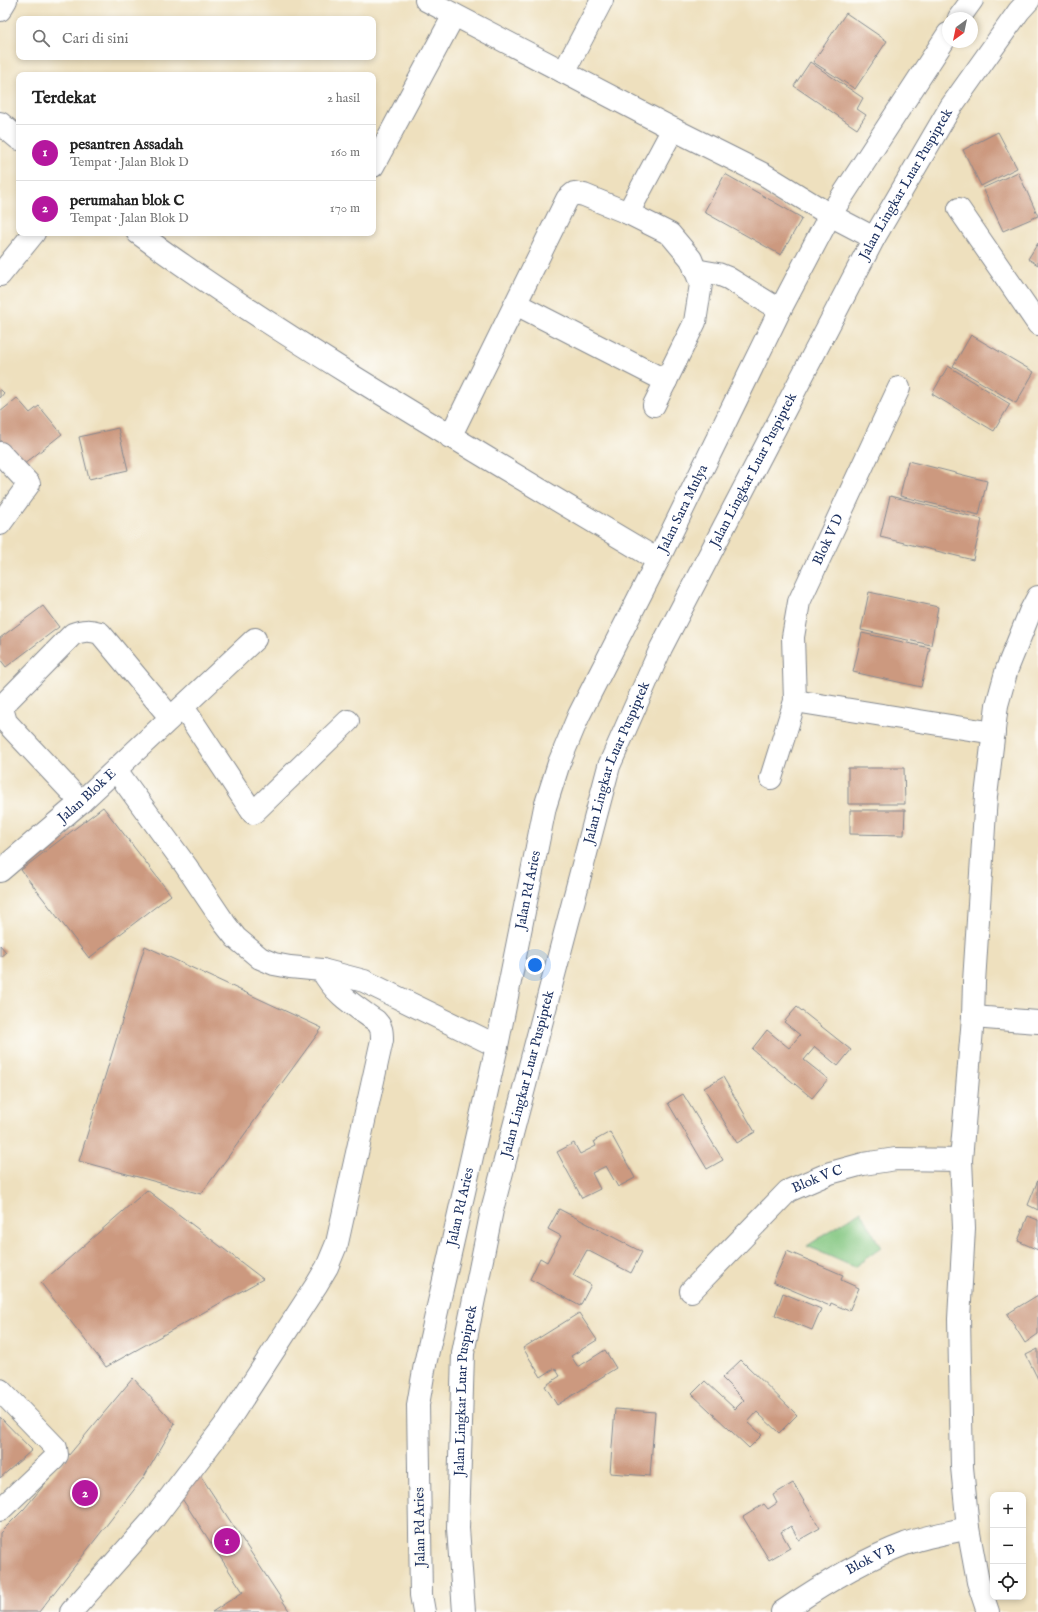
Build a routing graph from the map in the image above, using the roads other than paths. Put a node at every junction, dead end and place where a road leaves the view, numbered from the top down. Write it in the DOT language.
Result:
graph roads {
  1 [pos="6,0"];
  2 [pos="426,0"];
  3 [pos="602,0"];
  4 [pos="972,0"];
  5 [pos="1029,0"];
  6 [pos="0,10"];
  7 [pos="963,12"];
  8 [pos="454,15"];
  9 [pos="942,43"];
  10 [pos="564,72"];
  11 [pos="0,123"];
  12 [pos="673,129"];
  13 [pos="16,136"];
  14 [pos="376,160"];
  15 [pos="959,209"];
  16 [pos="628,213"];
  17 [pos="830,215"];
  18 [pos="32,236"];
  19 [pos="142,236"];
  20 [pos="874,238"];
  21 [pos="695,270"];
  22 [pos="0,275"];
  23 [pos="516,304"];
  24 [pos="780,310"];
  25 [pos="1038,324"];
  26 [pos="666,381"];
  27 [pos="899,388"];
  28 [pos="654,405"];
  29 [pos="450,437"];
  30 [pos="0,452"];
  31 [pos="0,524"];
  32 [pos="658,560"];
  33 [pos="1038,597"];
  34 [pos="255,640"];
  35 [pos="795,701"];
  36 [pos="177,712"];
  37 [pos="348,721"];
  38 [pos="994,733"];
  39 [pos="116,770"];
  40 [pos="771,778"];
  41 [pos="81,802"];
  42 [pos="545,807"];
  43 [pos="0,871"];
  44 [pos="322,970"];
  45 [pos="973,1017"];
  46 [pos="1038,1022"];
  47 [pos="497,1046"];
  48 [pos="961,1160"];
  49 [pos="692,1291"];
  50 [pos="0,1390"];
  51 [pos="0,1510"];
  52 [pos="968,1528"];
  53 [pos="71,1612"];
  54 [pos="424,1612"];
  55 [pos="464,1612"];
  56 [pos="782,1612"];
  57 [pos="988,1612"];
  1 -- 6 [label="street"];
  2 -- 8 [label="street"];
  3 -- 10 [label="street"];
  4 -- 7 [label="street"];
  5 -- 20 [label="street, Jalan Lingkar Luar Puspiptek"];
  8 -- 10 [label="street"];
  8 -- 14 [label="street"];
  9 -- 17 [label="street, Jalan Sara Mulya"];
  10 -- 12 [label="street"];
  11 -- 13 [label="street"];
  12 -- 16 [label="street"];
  12 -- 17 [label="street"];
  15 -- 25 [label="street"];
  16 -- 21 [label="street"];
  16 -- 23 [label="street"];
  17 -- 20 [label="street"];
  17 -- 24 [label="street, Jalan Sara Mulya"];
  18 -- 22 [label="street"];
  19 -- 29 [label="street"];
  20 -- 55 [label="street, Jalan Lingkar Luar Puspiptek"];
  21 -- 24 [label="street"];
  21 -- 26 [label="street"];
  23 -- 26 [label="street"];
  23 -- 29 [label="street"];
  24 -- 32 [label="street, Jalan Sara Mulya"];
  26 -- 28 [label="street"];
  27 -- 35 [label="street, Blok V D"];
  29 -- 32 [label="street"];
  30 -- 31 [label="street"];
  32 -- 42 [label="street, Jalan Sara Mulya"];
  33 -- 38 [label="street"];
  34 -- 36 [label="street, Jalan Blok E"];
  35 -- 38 [label="street"];
  35 -- 40 [label="street, Blok V D"];
  36 -- 37 [label="street"];
  36 -- 39 [label="street, Jalan Blok E"];
  36 -- 41 [label="street"];
  38 -- 45 [label="street"];
  39 -- 41 [label="street, Jalan Blok E"];
  39 -- 44 [label="street"];
  41 -- 43 [label="street, Jalan Blok E"];
  42 -- 47 [label="street, Jalan Pd Aries"];
  44 -- 47 [label="street"];
  44 -- 53 [label="street"];
  45 -- 46 [label="street"];
  45 -- 48 [label="street"];
  47 -- 54 [label="street, Jalan Pd Aries"];
  48 -- 49 [label="street, Blok V C"];
  48 -- 52 [label="street"];
  50 -- 51 [label="street"];
  52 -- 56 [label="street, Blok V B"];
  52 -- 57 [label="street"];
}
